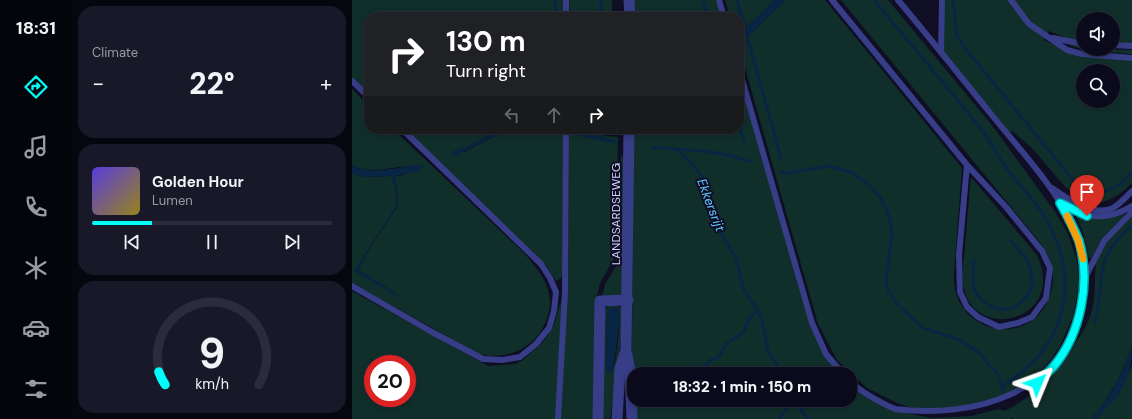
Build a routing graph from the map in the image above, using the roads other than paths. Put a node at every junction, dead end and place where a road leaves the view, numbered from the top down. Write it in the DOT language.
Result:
graph roads {
  1 [pos="566,0"];
  2 [pos="629,0"];
  3 [pos="719,0"];
  4 [pos="832,0"];
  5 [pos="898,0"];
  6 [pos="942,0"];
  7 [pos="1011,0"];
  8 [pos="566,12"];
  9 [pos="630,12"];
  10 [pos="723,12"];
  11 [pos="1050,37"];
  12 [pos="1076,43"];
  13 [pos="1120,45"];
  14 [pos="1132,46"];
  15 [pos="941,52"];
  16 [pos="1132,58"];
  17 [pos="352,81"];
  18 [pos="744,86"];
  19 [pos="364,92"];
  20 [pos="407,134"];
  21 [pos="566,134"];
  22 [pos="629,134"];
  23 [pos="967,165"];
  24 [pos="1051,187"];
  25 [pos="1132,191"];
  26 [pos="1060,203"];
  27 [pos="1132,206"];
  28 [pos="1132,212"];
  29 [pos="1084,280"];
  30 [pos="352,286"];
  31 [pos="556,292"];
  32 [pos="565,292"];
  33 [pos="628,300"];
  34 [pos="626,350"];
  35 [pos="837,367"];
  36 [pos="857,387"];
  37 [pos="1015,400"];
  38 [pos="931,418"];
  39 [pos="558,419"];
  40 [pos="598,419"];
  41 [pos="617,419"];
  42 [pos="632,419"];
  1 -- 8 [label="lane"];
  2 -- 9 [label="street"];
  3 -- 10 [label="lane"];
  4 -- 23 [label="lane"];
  5 -- 15 [label="lane"];
  6 -- 15 [label="lane"];
  7 -- 11 [label="lane"];
  11 -- 12 [label="lane"];
  11 -- 16 [label="lane"];
  13 -- 14 [label="lane"];
  15 -- 24 [label="lane"];
  17 -- 19 [label="lane"];
  18 -- 35 [label="lane"];
  20 -- 31 [label="lane"];
  21 -- 32 [label="lane"];
  22 -- 33 [label="street, LANDSARDSEWEG"];
  23 -- 23 [label="lane"];
  24 -- 25 [label="lane"];
  24 -- 26 [label="lane"];
  26 -- 27 [label="lane"];
  26 -- 29 [label="lane"];
  28 -- 29 [label="lane"];
  29 -- 37 [label="lane"];
  30 -- 31 [label="lane"];
  31 -- 32 [label="lane"];
  32 -- 39 [label="lane"];
  33 -- 34 [label="street, LANDSARDSEWEG"];
  33 -- 40 [label="street"];
  34 -- 41 [label="street, LANDSARDSEWEG"];
  34 -- 42 [label="street, LANDSARDSEWEG"];
  36 -- 38 [label="lane"];
}
